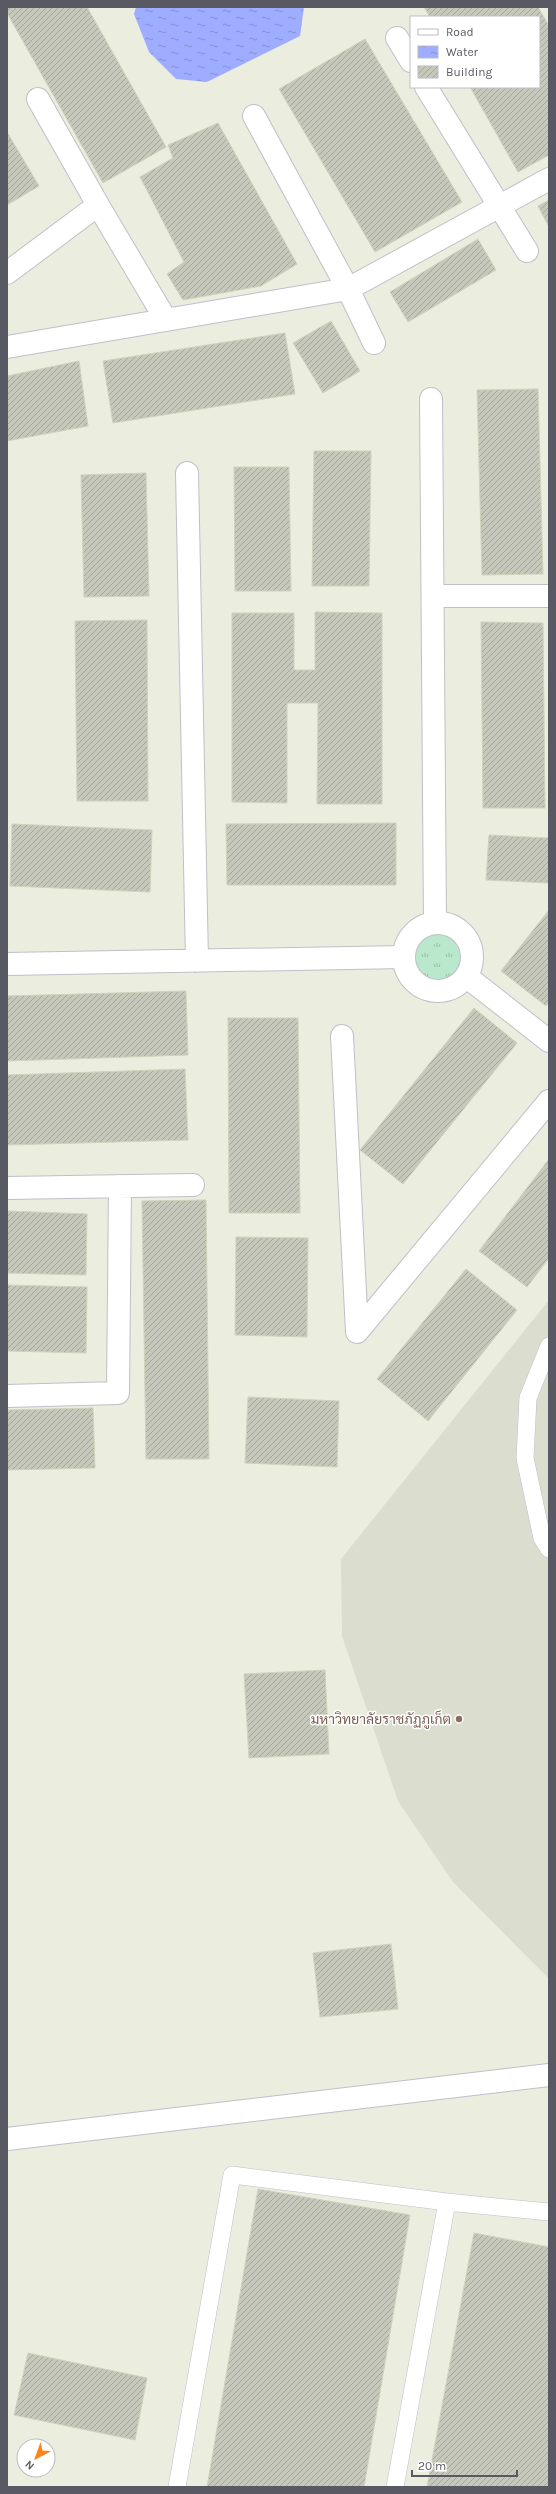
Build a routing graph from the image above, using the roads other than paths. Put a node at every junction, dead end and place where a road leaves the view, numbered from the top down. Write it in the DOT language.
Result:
graph roads {
  1 [pos="397,38"];
  2 [pos="410,59"];
  3 [pos="427,88"];
  4 [pos="38,99"];
  5 [pos="254,116"];
  6 [pos="549,179"];
  7 [pos="98,205"];
  8 [pos="498,207"];
  9 [pos="527,251"];
  10 [pos="7,273"];
  11 [pos="348,289"];
  12 [pos="166,320"];
  13 [pos="374,343"];
  14 [pos="7,346"];
  15 [pos="431,399"];
  16 [pos="188,473"];
  17 [pos="433,596"];
  18 [pos="549,596"];
  19 [pos="435,923"];
  20 [pos="404,957"];
  21 [pos="197,962"];
  22 [pos="7,964"];
  23 [pos="467,977"];
  24 [pos="342,1036"];
  25 [pos="549,1041"];
  26 [pos="549,1101"];
  27 [pos="193,1185"];
  28 [pos="120,1186"];
  29 [pos="7,1188"];
  30 [pos="549,1346"];
  31 [pos="7,1396"];
  32 [pos="549,1549"];
  33 [pos="549,2075"];
  34 [pos="7,2139"];
  35 [pos="447,2202"];
  36 [pos="549,2212"];
  37 [pos="177,2487"];
  38 [pos="395,2487"];
  1 -- 2 [label="street"];
  3 -- 8 [label="street"];
  4 -- 7 [label="street"];
  5 -- 11 [label="street"];
  6 -- 8 [label="street"];
  7 -- 10 [label="street"];
  7 -- 12 [label="street"];
  8 -- 9 [label="street"];
  8 -- 11 [label="street"];
  11 -- 12 [label="street"];
  11 -- 13 [label="street"];
  12 -- 14 [label="street"];
  15 -- 17 [label="street"];
  16 -- 21 [label="street"];
  17 -- 18 [label="street"];
  17 -- 19 [label="street"];
  19 -- 20 [label="street"];
  19 -- 23 [label="street"];
  20 -- 21 [label="street"];
  20 -- 23 [label="street"];
  21 -- 22 [label="street"];
  23 -- 25 [label="street"];
  24 -- 26 [label="street"];
  27 -- 28 [label="street"];
  28 -- 29 [label="street"];
  28 -- 31 [label="street"];
  30 -- 32 [label="lane"];
  33 -- 34 [label="street"];
  35 -- 36 [label="lane"];
  35 -- 37 [label="lane"];
  35 -- 38 [label="lane"];
}
